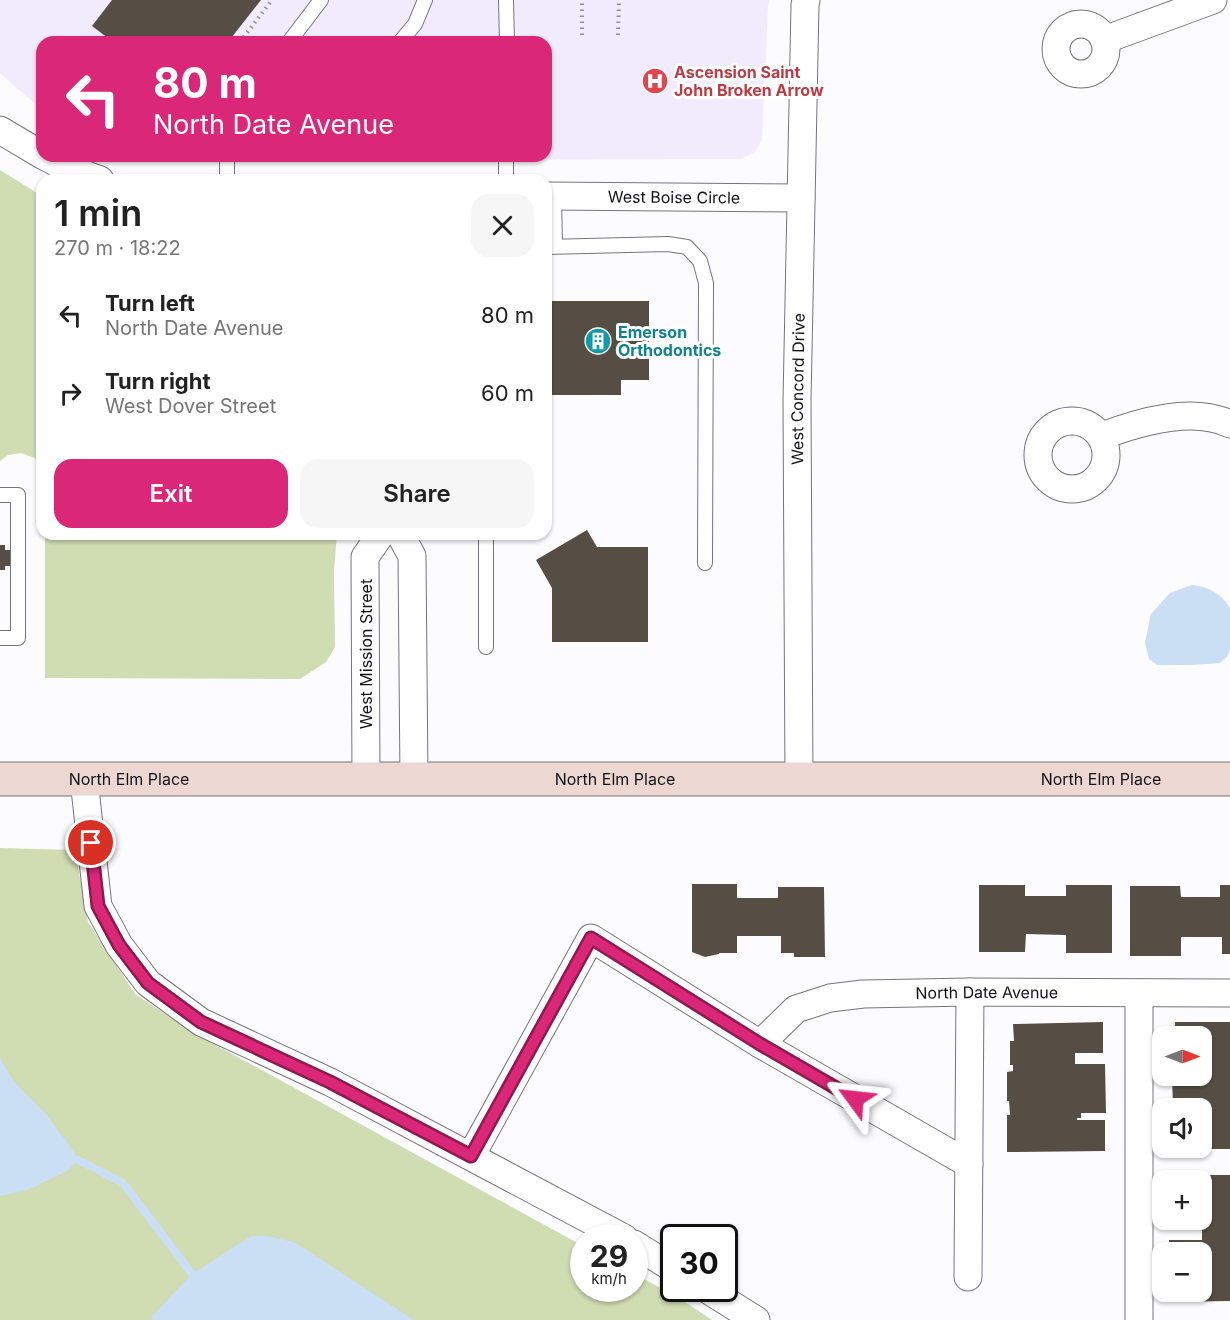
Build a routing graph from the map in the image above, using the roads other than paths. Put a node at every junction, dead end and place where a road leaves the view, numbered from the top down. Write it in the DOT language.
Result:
graph roads {
  1 [pos="321,0"];
  2 [pos="425,0"];
  3 [pos="507,0"];
  4 [pos="806,0"];
  5 [pos="1213,0"];
  6 [pos="294,36"];
  7 [pos="405,36"];
  8 [pos="507,36"];
  9 [pos="1104,40"];
  10 [pos="0,130"];
  11 [pos="36,152"];
  12 [pos="56,162"];
  13 [pos="84,174"];
  14 [pos="552,196"];
  15 [pos="801,198"];
  16 [pos="552,246"];
  17 [pos="1230,424"];
  18 [pos="1102,436"];
  19 [pos="0,495"];
  20 [pos="377,540"];
  21 [pos="403,540"];
  22 [pos="486,540"];
  23 [pos="705,562"];
  24 [pos="0,638"];
  25 [pos="486,647"];
  26 [pos="0,779"];
  27 [pos="366,779"];
  28 [pos="414,779"];
  29 [pos="799,779"];
  30 [pos="1230,779"];
  31 [pos="84,780"];
  32 [pos="970,992"];
  33 [pos="1139,993"];
  34 [pos="1230,993"];
  35 [pos="760,1044"];
  36 [pos="471,1156"];
  37 [pos="969,1164"];
  38 [pos="598,1224"];
  39 [pos="968,1277"];
  40 [pos="727,1302"];
  41 [pos="756,1320"];
  42 [pos="1139,1320"];
  1 -- 6 [label="lane"];
  2 -- 7 [label="lane"];
  3 -- 8 [label="lane"];
  4 -- 15 [label="street, West Concord Drive"];
  5 -- 9 [label="street"];
  10 -- 11 [label="street"];
  12 -- 13 [label="street"];
  14 -- 15 [label="street, West Boise Circle"];
  15 -- 29 [label="street, West Concord Drive"];
  16 -- 23 [label="lane"];
  17 -- 18 [label="street"];
  19 -- 24 [label="lane"];
  20 -- 27 [label="street, West Mission Street"];
  21 -- 28 [label="street"];
  22 -- 25 [label="lane"];
  26 -- 31 [label="main road, North Elm Place"];
  27 -- 28 [label="main road, North Elm Place"];
  27 -- 31 [label="main road, North Elm Place"];
  28 -- 29 [label="main road, North Elm Place"];
  29 -- 30 [label="main road, North Elm Place"];
  31 -- 36 [label="street"];
  32 -- 33 [label="street, North Date Avenue"];
  32 -- 35 [label="street, North Date Avenue"];
  32 -- 37 [label="street"];
  33 -- 34 [label="street, North Date Avenue"];
  33 -- 42 [label="street"];
  35 -- 36 [label="street"];
  35 -- 37 [label="street"];
  36 -- 38 [label="street"];
  37 -- 39 [label="street"];
  40 -- 41 [label="street"];
}
